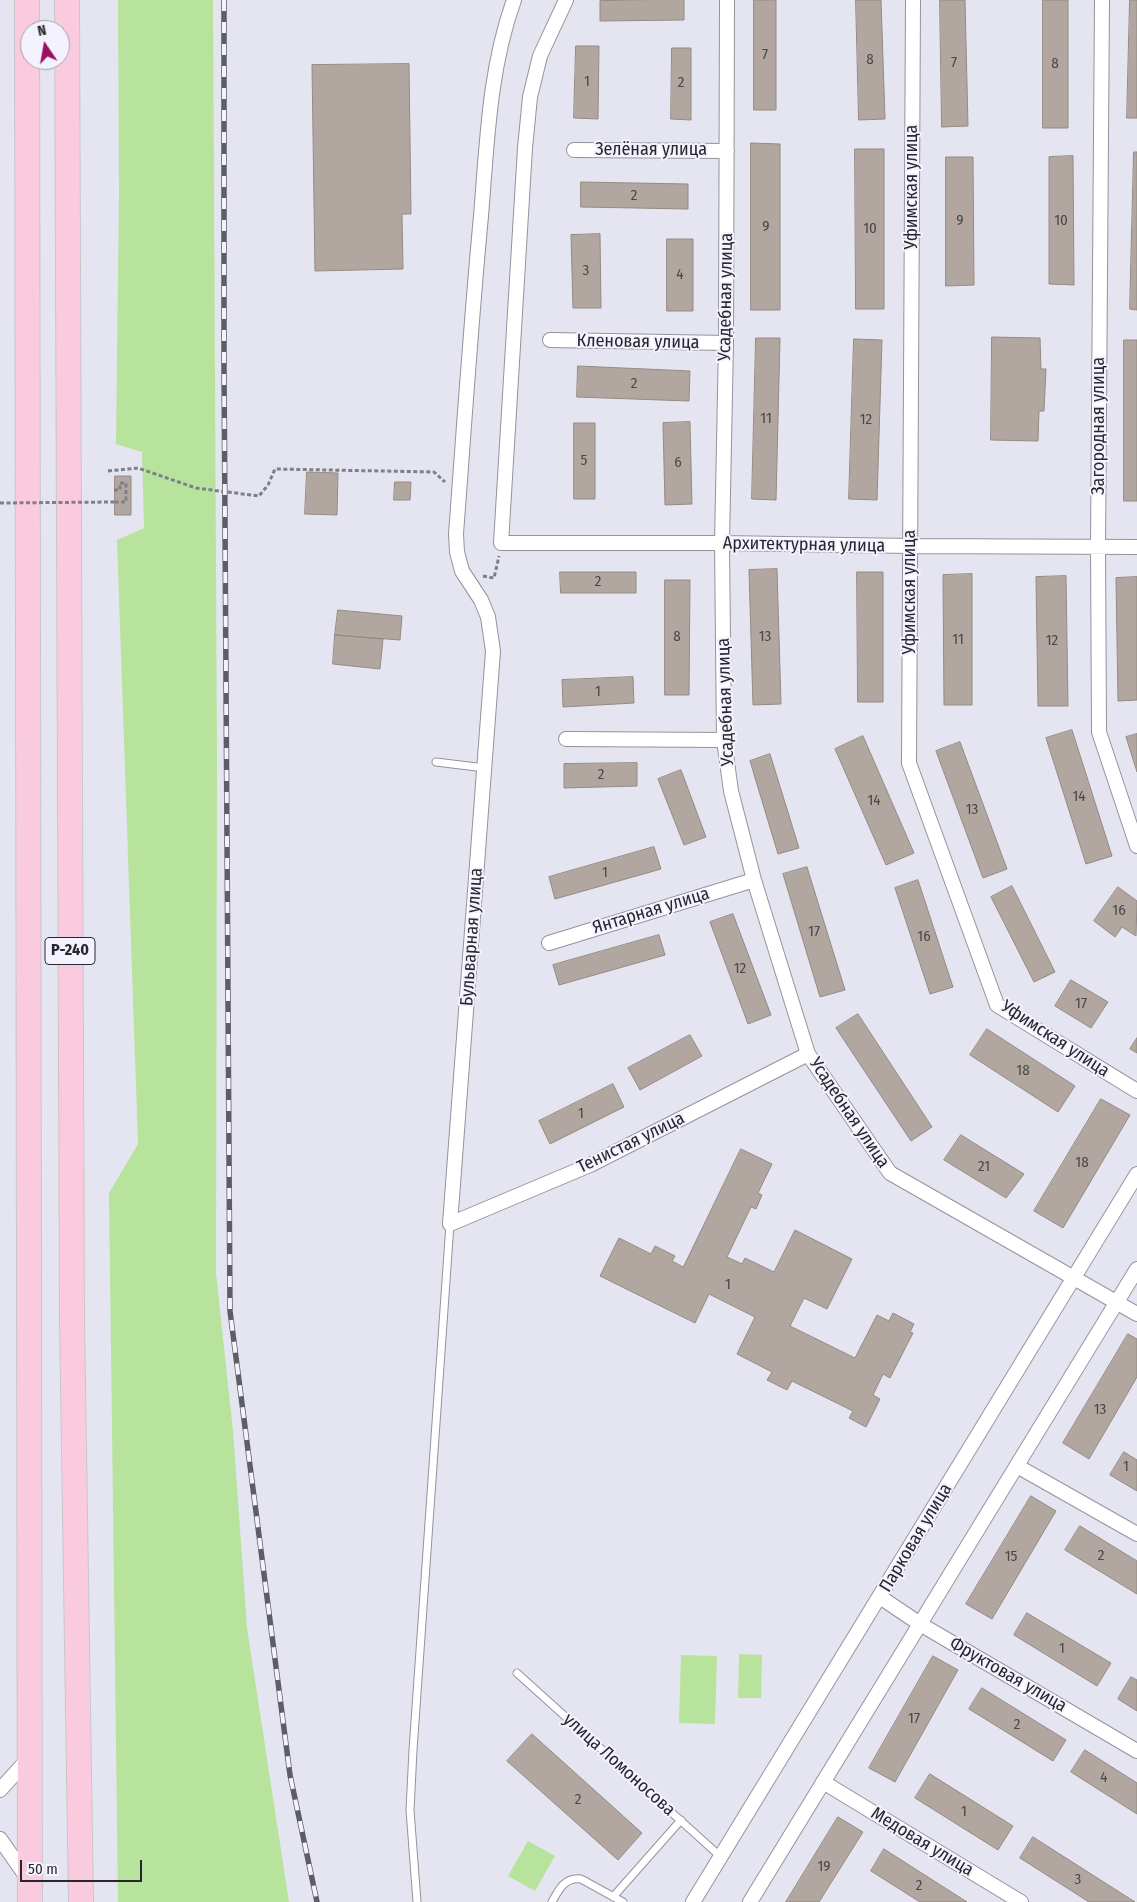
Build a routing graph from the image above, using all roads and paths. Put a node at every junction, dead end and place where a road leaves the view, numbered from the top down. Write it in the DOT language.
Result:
graph roads {
  1 [pos="27,0"];
  2 [pos="67,0"];
  3 [pos="514,0"];
  4 [pos="566,0"];
  5 [pos="727,0"];
  6 [pos="914,0"];
  7 [pos="1102,0"];
  8 [pos="574,150"];
  9 [pos="727,151"];
  10 [pos="550,340"];
  11 [pos="726,343"];
  12 [pos="108,471"];
  13 [pos="434,472"];
  14 [pos="114,490"];
  15 [pos="0,503"];
  16 [pos="722,543"];
  17 [pos="910,546"];
  18 [pos="1098,547"];
  19 [pos="1137,547"];
  20 [pos="566,739"];
  21 [pos="724,740"];
  22 [pos="436,762"];
  23 [pos="485,768"];
  24 [pos="1137,846"];
  25 [pos="754,880"];
  26 [pos="549,943"];
  27 [pos="808,1054"];
  28 [pos="1137,1091"];
  29 [pos="1137,1174"];
  30 [pos="450,1224"];
  31 [pos="1137,1269"];
  32 [pos="1075,1277"];
  33 [pos="1117,1302"];
  34 [pos="1137,1314"];
  35 [pos="1017,1466"];
  36 [pos="1137,1534"];
  37 [pos="880,1596"];
  38 [pos="920,1624"];
  39 [pos="517,1673"];
  40 [pos="1137,1751"];
  41 [pos="28,1759"];
  42 [pos="823,1782"];
  43 [pos="0,1790"];
  44 [pos="680,1820"];
  45 [pos="0,1839"];
  46 [pos="721,1857"];
  47 [pos="30,1892"];
  48 [pos="613,1896"];
  49 [pos="81,1902"];
  50 [pos="417,1902"];
  51 [pos="552,1902"];
  52 [pos="622,1902"];
  53 [pos="693,1902"];
  54 [pos="750,1902"];
  55 [pos="1021,1902"];
  1 -- 41 [label="highway, Р-240"];
  2 -- 49 [label="highway, Р-240"];
  3 -- 23 [label="street, Бульварная улица"];
  4 -- 16 [label="street, Архитектурная улица"];
  5 -- 9 [label="street, Усадебная улица"];
  6 -- 17 [label="street, Уфимская улица"];
  7 -- 18 [label="street, Загородная улица"];
  8 -- 9 [label="street, Зелёная улица"];
  9 -- 11 [label="street, Усадебная улица"];
  10 -- 11 [label="street, Кленовая улица"];
  11 -- 16 [label="street, Усадебная улица"];
  12 -- 13 [label="path"];
  14 -- 15 [label="path, bridge"];
  16 -- 17 [label="street, Архитектурная улица"];
  16 -- 21 [label="street, Усадебная улица"];
  17 -- 18 [label="street, Архитектурная улица"];
  17 -- 28 [label="street, Уфимская улица"];
  18 -- 19 [label="street, Архитектурная улица"];
  18 -- 24 [label="street, Загородная улица"];
  20 -- 21 [label="street"];
  21 -- 25 [label="street, Усадебная улица"];
  22 -- 23 [label="lane"];
  23 -- 30 [label="street, Бульварная улица"];
  25 -- 26 [label="street, Янтарная улица"];
  25 -- 27 [label="street, Усадебная улица"];
  27 -- 30 [label="street, Тенистая улица"];
  27 -- 32 [label="street, Усадебная улица"];
  29 -- 32 [label="street, Парковая улица"];
  30 -- 50 [label="lane"];
  31 -- 33 [label="street"];
  32 -- 33 [label="street, Усадебная улица"];
  32 -- 37 [label="street, Парковая улица"];
  33 -- 34 [label="street, Усадебная улица"];
  33 -- 35 [label="street"];
  35 -- 36 [label="street"];
  35 -- 38 [label="street"];
  37 -- 38 [label="street, Фруктовая улица"];
  37 -- 46 [label="street, Парковая улица"];
  38 -- 40 [label="street, Фруктовая улица"];
  38 -- 42 [label="street"];
  39 -- 44 [label="lane, улица Ломоносова"];
  41 -- 43 [label="street"];
  41 -- 47 [label="highway, Р-240"];
  42 -- 54 [label="street"];
  42 -- 55 [label="street, Медовая улица"];
  44 -- 46 [label="lane, улица Ломоносова"];
  44 -- 48 [label="lane"];
  45 -- 47 [label="street"];
  46 -- 53 [label="street, Парковая улица"];
  48 -- 51 [label="lane"];
  48 -- 52 [label="lane"];
}
